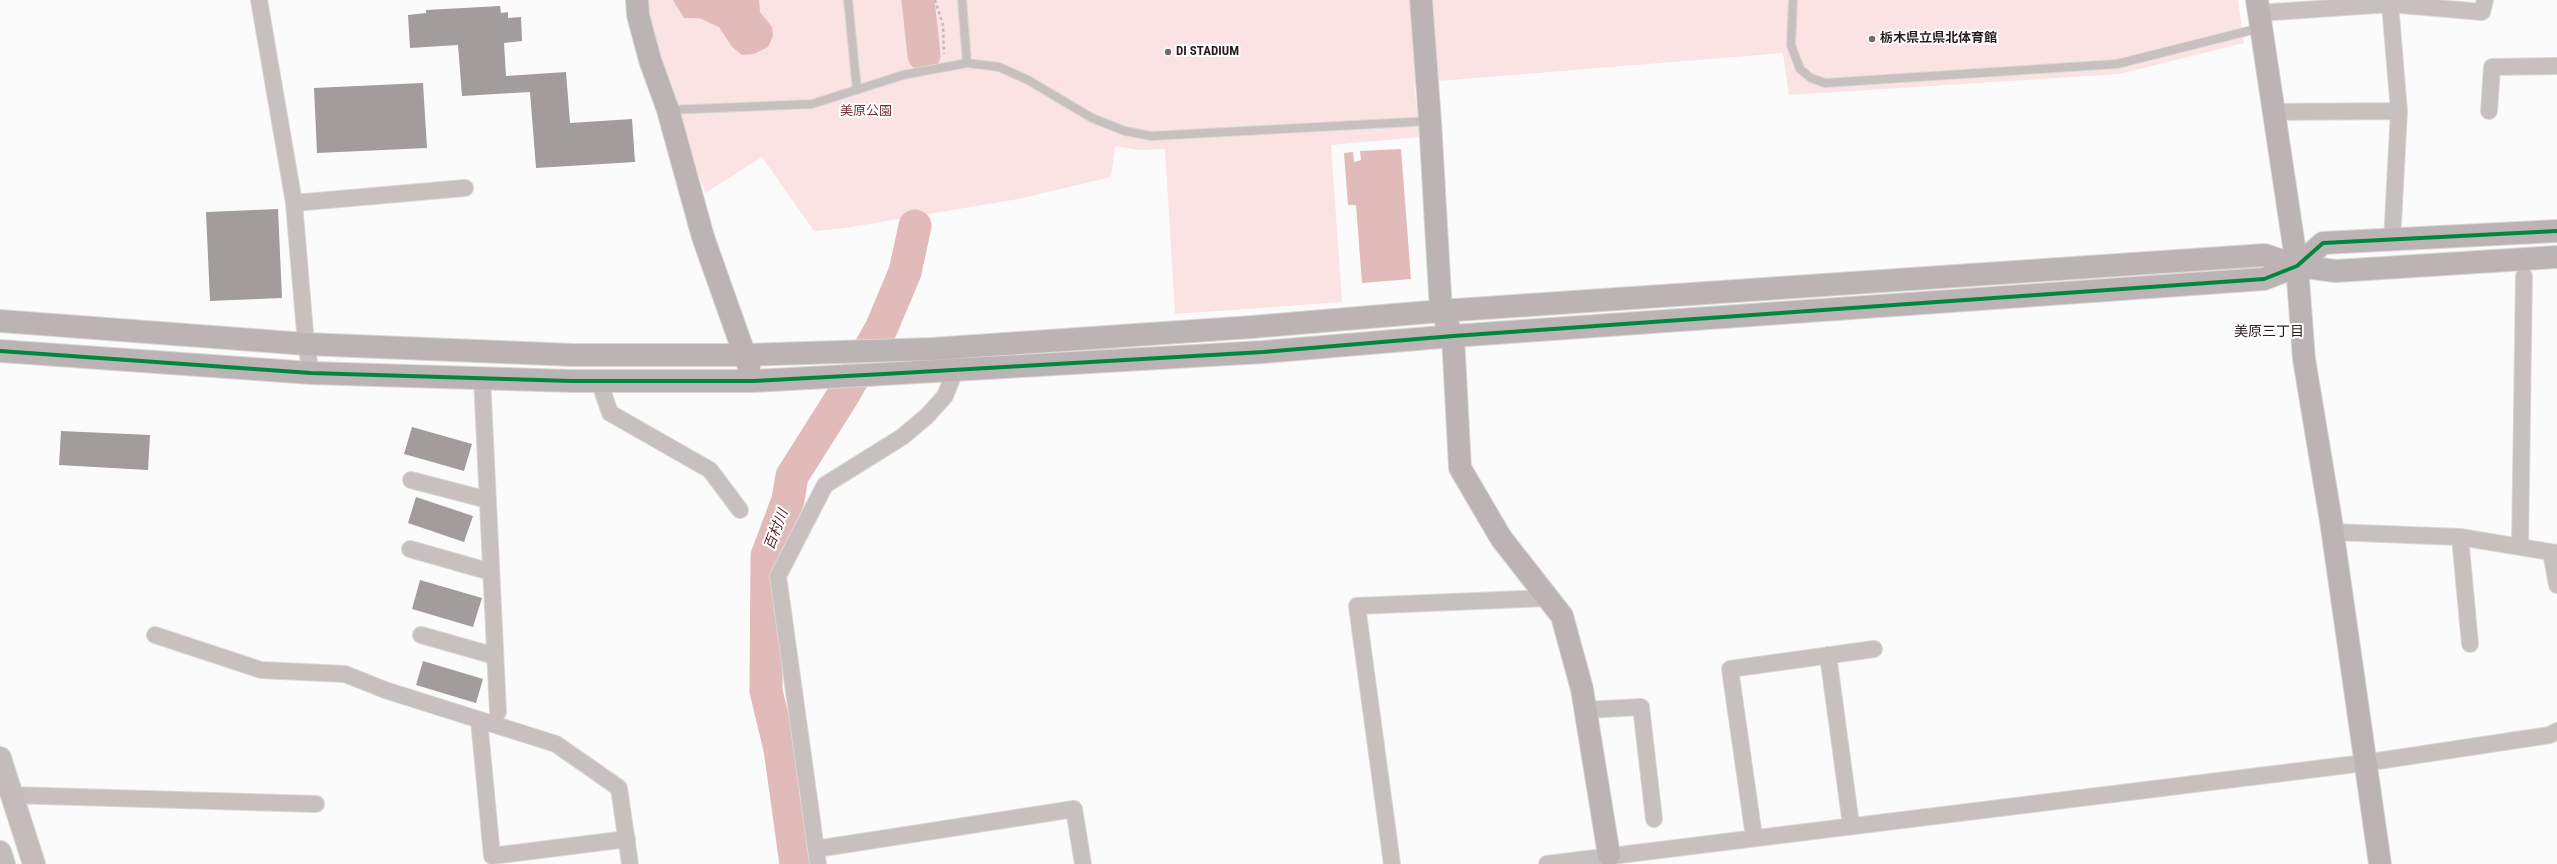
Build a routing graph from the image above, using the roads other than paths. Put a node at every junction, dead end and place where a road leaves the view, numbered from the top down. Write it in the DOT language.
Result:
graph roads {
  1 [pos="259,0"];
  2 [pos="637,0"];
  3 [pos="848,0"];
  4 [pos="962,0"];
  5 [pos="1421,0"];
  6 [pos="1793,0"];
  7 [pos="2485,0"];
  8 [pos="2390,4"];
  9 [pos="2259,13"];
  10 [pos="967,63"];
  11 [pos="2557,66"];
  12 [pos="857,90"];
  13 [pos="668,110"];
  14 [pos="2399,111"];
  15 [pos="2274,112"];
  16 [pos="2489,112"];
  17 [pos="1430,120"];
  18 [pos="464,188"];
  19 [pos="294,203"];
  20 [pos="2557,231"];
  21 [pos="2392,241"];
  22 [pos="2557,257"];
  23 [pos="2297,266"];
  24 [pos="2524,276"];
  25 [pos="1441,311"];
  26 [pos="0,321"];
  27 [pos="1453,336"];
  28 [pos="306,344"];
  29 [pos="0,351"];
  30 [pos="745,355"];
  31 [pos="955,371"];
  32 [pos="311,373"];
  33 [pos="482,378"];
  34 [pos="599,381"];
  35 [pos="753,381"];
  36 [pos="411,480"];
  37 [pos="488,500"];
  38 [pos="740,510"];
  39 [pos="2332,532"];
  40 [pos="2460,537"];
  41 [pos="2520,546"];
  42 [pos="410,549"];
  43 [pos="2554,552"];
  44 [pos="491,572"];
  45 [pos="2557,586"];
  46 [pos="1547,598"];
  47 [pos="155,635"];
  48 [pos="420,635"];
  49 [pos="2470,644"];
  50 [pos="1874,649"];
  51 [pos="495,656"];
  52 [pos="1828,656"];
  53 [pos="1586,710"];
  54 [pos="498,712"];
  55 [pos="480,720"];
  56 [pos="2557,731"];
  57 [pos="0,758"];
  58 [pos="2364,762"];
  59 [pos="11,795"];
  60 [pos="316,804"];
  61 [pos="1654,819"];
  62 [pos="1851,825"];
  63 [pos="1754,837"];
  64 [pos="627,840"];
  65 [pos="0,852"];
  66 [pos="817,857"];
  67 [pos="1609,860"];
  68 [pos="4,864"];
  69 [pos="34,864"];
  70 [pos="630,864"];
  71 [pos="1083,864"];
  72 [pos="1392,864"];
  73 [pos="1547,864"];
  74 [pos="2380,864"];
  1 -- 19 [label="street"];
  2 -- 13 [label="street"];
  3 -- 12 [label="lane"];
  4 -- 10 [label="lane"];
  5 -- 17 [label="street"];
  6 -- 9 [label="lane"];
  7 -- 8 [label="street"];
  8 -- 9 [label="street"];
  8 -- 14 [label="street"];
  9 -- 15 [label="street"];
  10 -- 12 [label="lane"];
  10 -- 17 [label="lane"];
  11 -- 16 [label="street"];
  12 -- 13 [label="lane"];
  13 -- 30 [label="street"];
  14 -- 15 [label="street"];
  14 -- 21 [label="street"];
  15 -- 23 [label="street"];
  17 -- 25 [label="street"];
  18 -- 19 [label="street"];
  19 -- 28 [label="street"];
  20 -- 21 [label="street"];
  21 -- 23 [label="street"];
  22 -- 23 [label="street"];
  23 -- 25 [label="street"];
  23 -- 27 [label="street"];
  23 -- 39 [label="street"];
  24 -- 41 [label="street"];
  25 -- 27 [label="street"];
  25 -- 30 [label="street"];
  26 -- 28 [label="street"];
  27 -- 31 [label="street"];
  27 -- 46 [label="street"];
  28 -- 30 [label="street"];
  28 -- 32 [label="street"];
  29 -- 32 [label="street"];
  30 -- 35 [label="street"];
  31 -- 35 [label="street"];
  31 -- 66 [label="street"];
  32 -- 33 [label="street"];
  33 -- 34 [label="street"];
  33 -- 37 [label="street"];
  34 -- 35 [label="street"];
  34 -- 38 [label="street"];
  36 -- 37 [label="street"];
  37 -- 44 [label="street"];
  39 -- 40 [label="street"];
  39 -- 58 [label="street"];
  40 -- 41 [label="street"];
  40 -- 49 [label="street"];
  41 -- 43 [label="street"];
  42 -- 44 [label="street"];
  43 -- 45 [label="street"];
  44 -- 51 [label="street"];
  46 -- 53 [label="street"];
  46 -- 72 [label="street"];
  47 -- 55 [label="street"];
  48 -- 51 [label="street"];
  50 -- 52 [label="street"];
  51 -- 54 [label="street"];
  52 -- 62 [label="street"];
  52 -- 63 [label="street"];
  53 -- 61 [label="street"];
  53 -- 67 [label="street"];
  55 -- 64 [label="street"];
  55 -- 64 [label="street"];
  56 -- 58 [label="street"];
  57 -- 59 [label="highway"];
  58 -- 62 [label="street"];
  58 -- 74 [label="street"];
  59 -- 60 [label="street"];
  59 -- 69 [label="highway"];
  62 -- 63 [label="street"];
  63 -- 67 [label="street"];
  64 -- 70 [label="street"];
  65 -- 68 [label="highway"];
  66 -- 71 [label="street"];
  67 -- 73 [label="street"];
}
